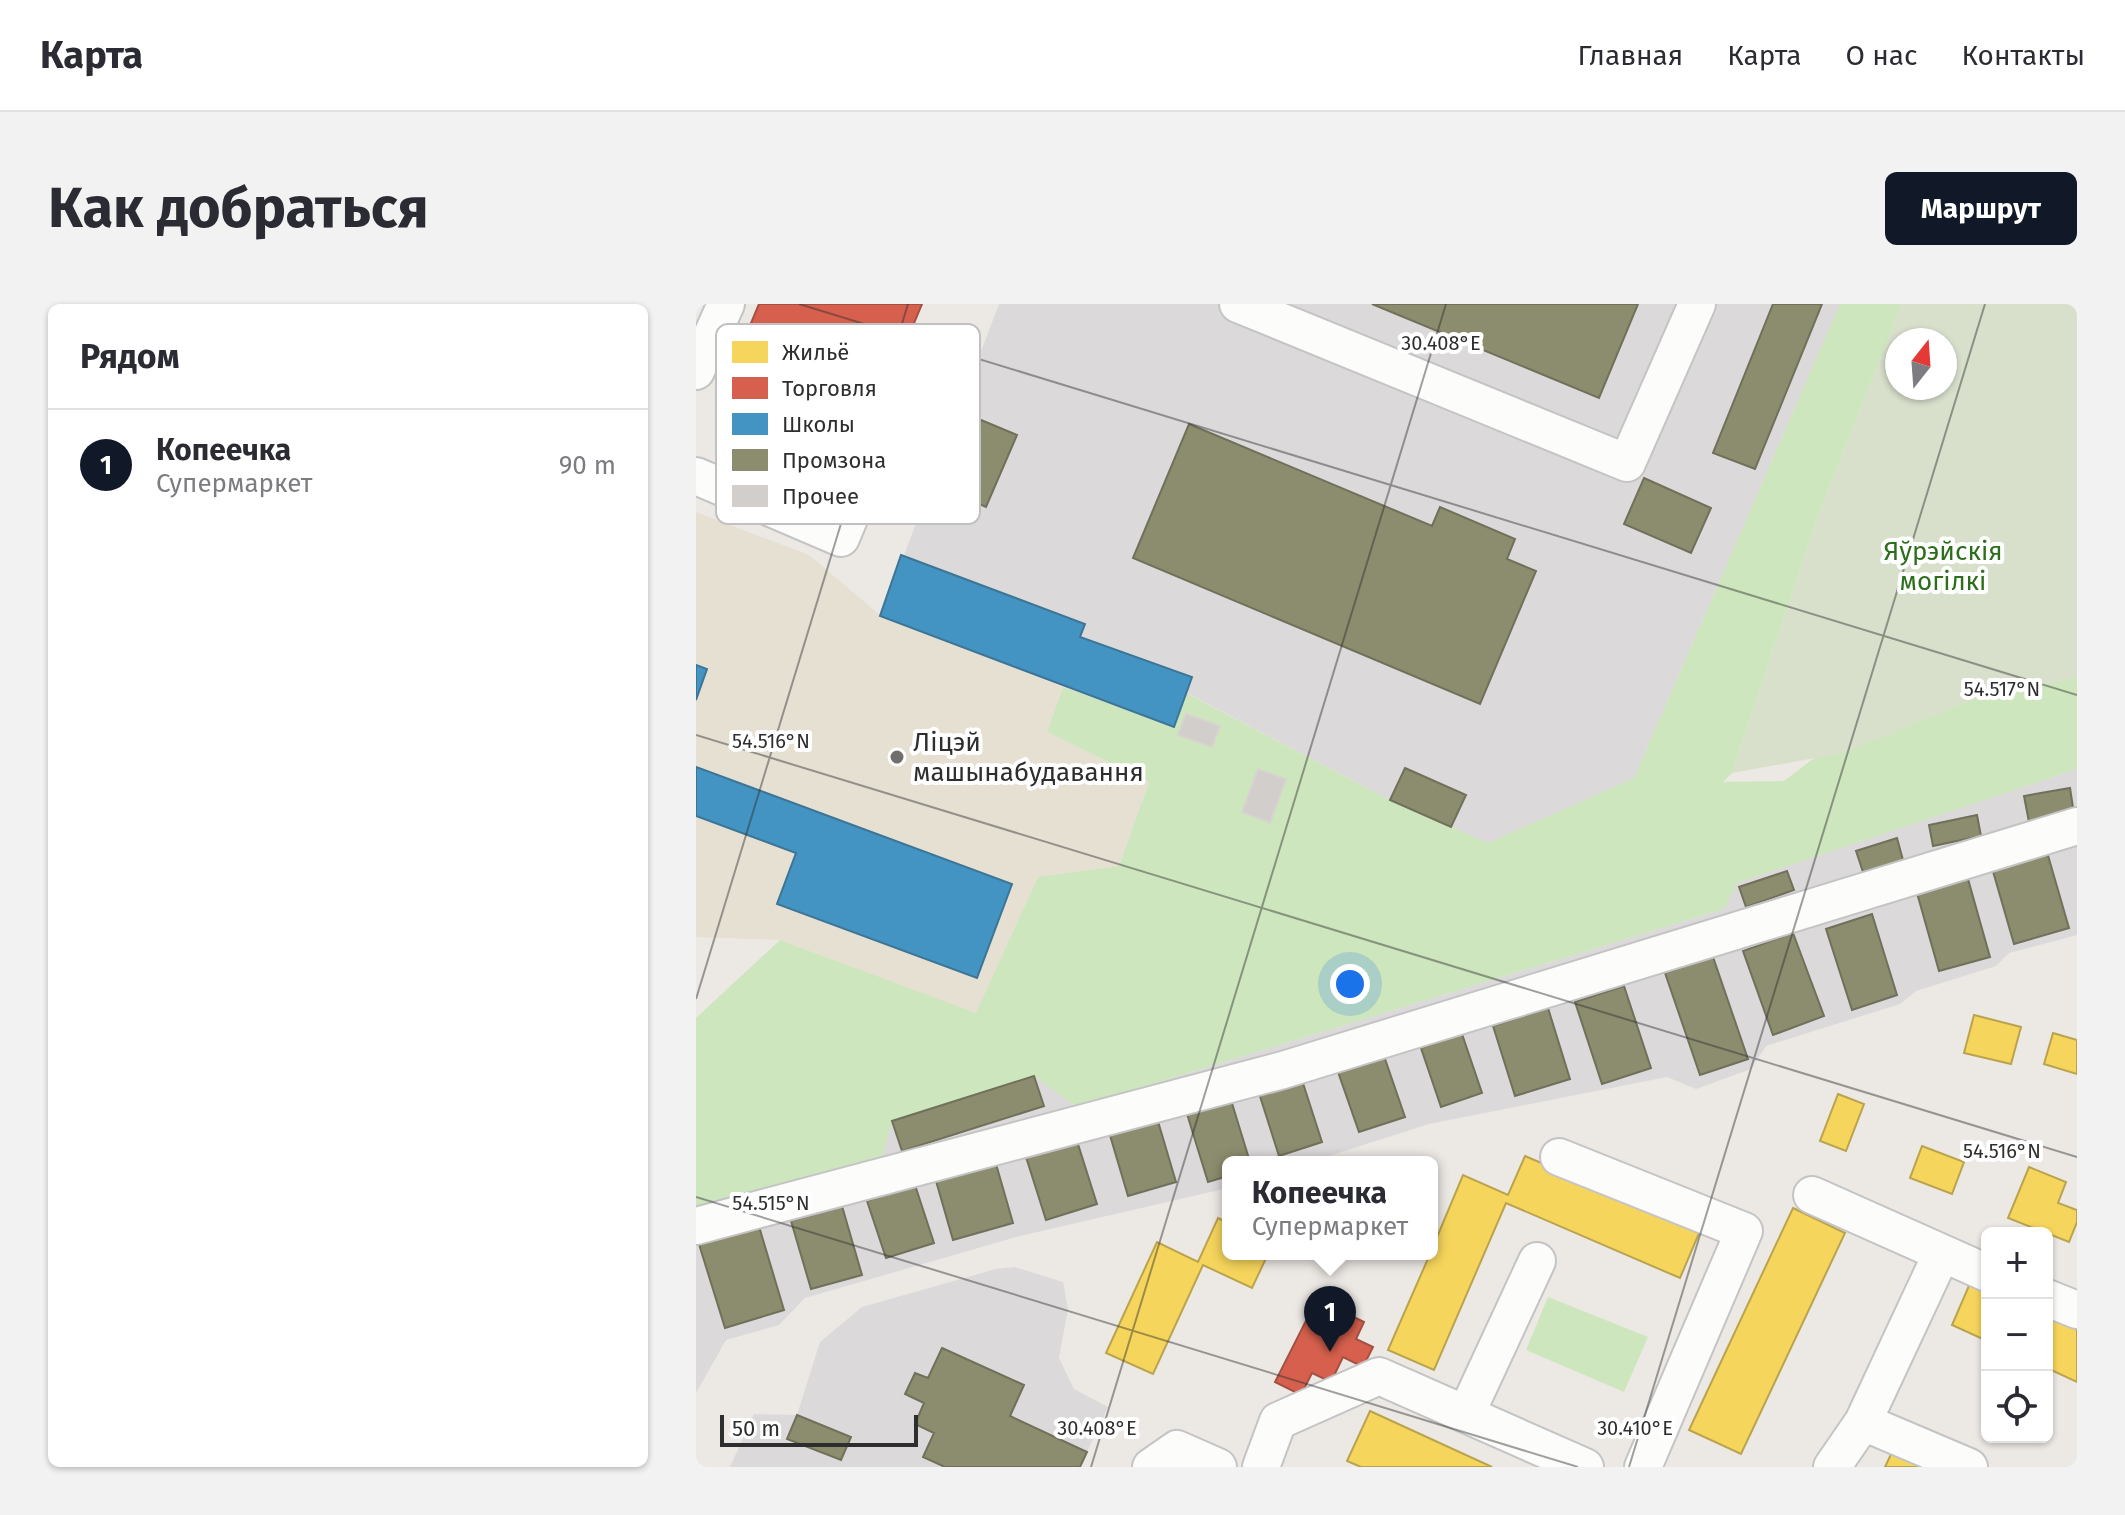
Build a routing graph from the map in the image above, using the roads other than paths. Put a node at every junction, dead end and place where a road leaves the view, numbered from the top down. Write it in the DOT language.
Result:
graph roads {
  1 [pos="726,304"];
  2 [pos="1238,304"];
  3 [pos="1697,304"];
  4 [pos="717,324"];
  5 [pos="716,326"];
  6 [pos="696,371"];
  7 [pos="696,476"];
  8 [pos="716,485"];
  9 [pos="808,524"];
  10 [pos="847,524"];
  11 [pos="2077,826"];
  12 [pos="1559,1157"];
  13 [pos="1812,1195"];
  14 [pos="696,1226"];
  15 [pos="1941,1255"];
  16 [pos="1537,1261"];
  17 [pos="1981,1271"];
  18 [pos="2050,1299"];
  19 [pos="2077,1310"];
  20 [pos="1466,1414"];
  21 [pos="1863,1422"];
  22 [pos="1164,1458"];
  23 [pos="1218,1467"];
  24 [pos="1261,1467"];
  25 [pos="1585,1467"];
  26 [pos="1643,1467"];
  27 [pos="1832,1467"];
  28 [pos="1969,1467"];
  1 -- 4 [label="street"];
  2 -- 3 [label="street"];
  5 -- 6 [label="street"];
  7 -- 8 [label="street"];
  9 -- 10 [label="street"];
  11 -- 14 [label="street"];
  12 -- 26 [label="street"];
  13 -- 15 [label="street"];
  15 -- 17 [label="street"];
  15 -- 21 [label="street"];
  16 -- 20 [label="street"];
  18 -- 19 [label="street"];
  20 -- 24 [label="street"];
  20 -- 25 [label="street"];
  21 -- 27 [label="street"];
  21 -- 28 [label="street"];
  22 -- 23 [label="street"];
}
